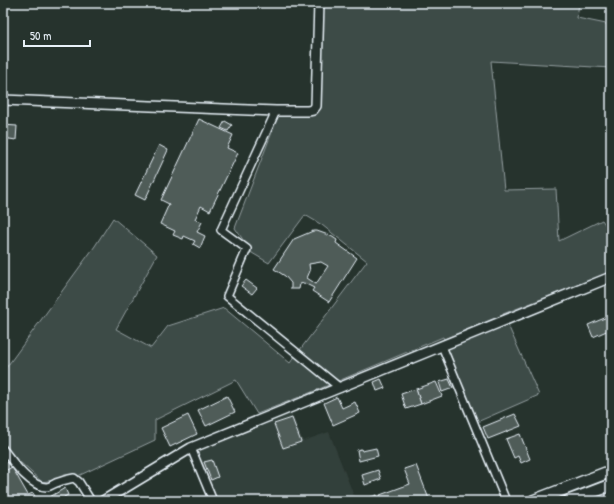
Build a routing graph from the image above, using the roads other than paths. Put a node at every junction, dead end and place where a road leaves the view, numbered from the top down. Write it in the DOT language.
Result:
graph roads {
  1 [pos="319,3"];
  2 [pos="3,100"];
  3 [pos="276,111"];
  4 [pos="611,277"];
  5 [pos="442,346"];
  6 [pos="340,388"];
  7 [pos="191,448"];
  8 [pos="3,449"];
  9 [pos="611,471"];
  10 [pos="611,485"];
  11 [pos="91,501"];
  12 [pos="104,501"];
  13 [pos="213,501"];
  14 [pos="506,501"];
  15 [pos="533,501"];
  16 [pos="569,501"];
  1 -- 3 [label="street"];
  2 -- 3 [label="street"];
  3 -- 6 [label="street"];
  4 -- 5 [label="street"];
  5 -- 6 [label="street"];
  5 -- 14 [label="street"];
  6 -- 7 [label="street"];
  7 -- 12 [label="street"];
  7 -- 13 [label="street"];
  8 -- 11 [label="street"];
  9 -- 15 [label="highway"];
  10 -- 16 [label="highway"];
}
